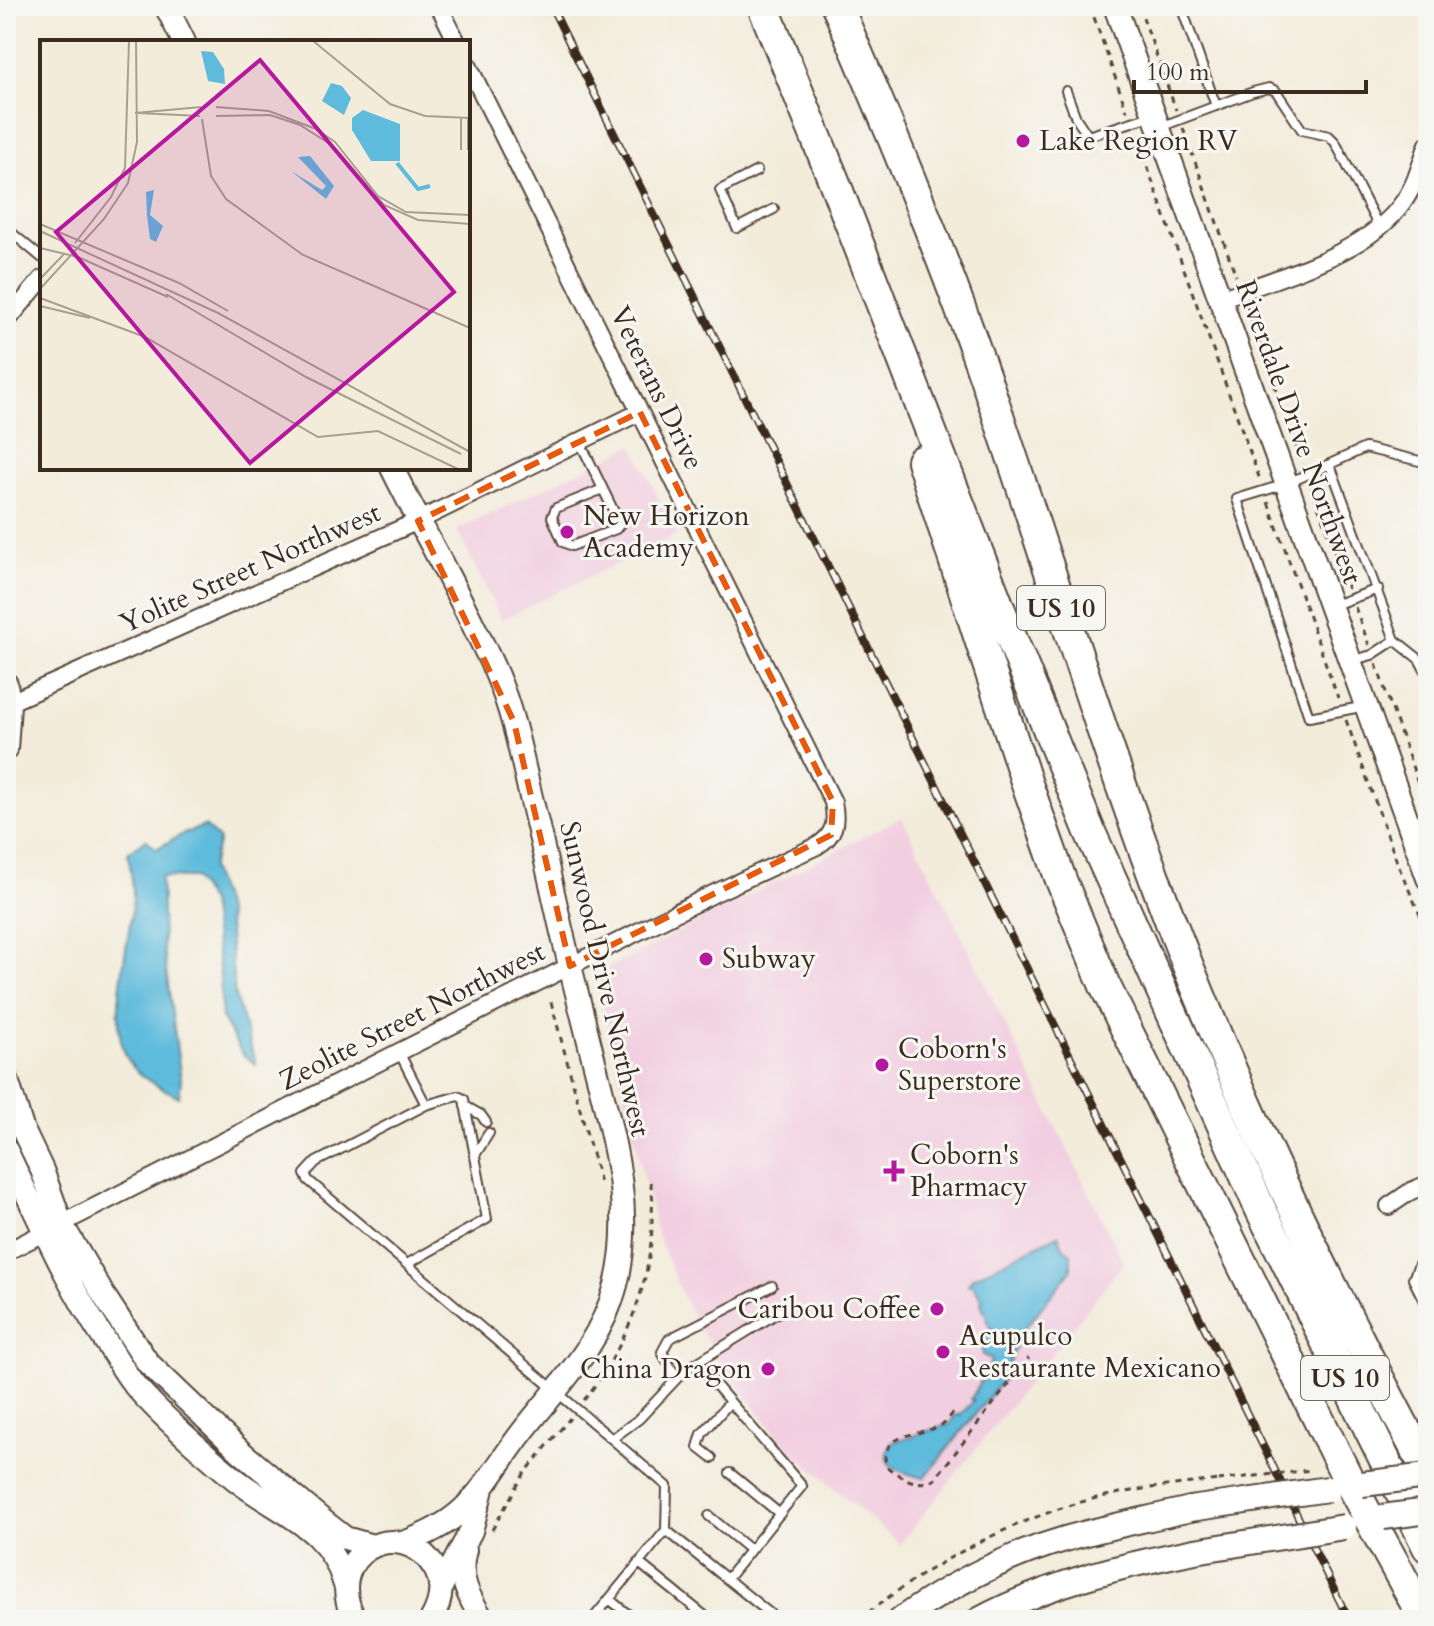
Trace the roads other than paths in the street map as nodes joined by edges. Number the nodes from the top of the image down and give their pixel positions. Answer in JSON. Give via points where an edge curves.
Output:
{"nodes":[{"id":1,"x":166,"y":6,"type":"edge"},
{"id":2,"x":439,"y":6,"type":"edge"},
{"id":3,"x":763,"y":6,"type":"edge"},
{"id":4,"x":837,"y":6,"type":"edge"},
{"id":5,"x":1115,"y":6,"type":"edge"},
{"id":6,"x":1181,"y":6,"type":"edge"},
{"id":7,"x":183,"y":40,"type":"edge"},
{"id":8,"x":456,"y":40,"type":"edge"},
{"id":9,"x":470,"y":69,"type":"edge"},
{"id":10,"x":1066,"y":91,"type":"dead end"},
{"id":11,"x":1216,"y":106,"type":"junction"},
{"id":12,"x":1164,"y":121,"type":"junction"},
{"id":13,"x":1428,"y":144,"type":"edge"},
{"id":14,"x":757,"y":171,"type":"dead end"},
{"id":15,"x":774,"y":209,"type":"dead end"},
{"id":16,"x":6,"y":228,"type":"edge"},
{"id":17,"x":1380,"y":228,"type":"junction"},
{"id":18,"x":40,"y":256,"type":"edge"},
{"id":19,"x":40,"y":281,"type":"edge"},
{"id":20,"x":1220,"y":299,"type":"junction"},
{"id":21,"x":886,"y":319,"type":"junction"},
{"id":22,"x":6,"y":322,"type":"edge"},
{"id":23,"x":640,"y":412,"type":"junction"},
{"id":24,"x":580,"y":442,"type":"junction"},
{"id":25,"x":1428,"y":463,"type":"edge"},
{"id":26,"x":1330,"y":465,"type":"junction"},
{"id":27,"x":393,"y":470,"type":"edge"},
{"id":28,"x":1297,"y":480,"type":"junction"},
{"id":29,"x":603,"y":489,"type":"junction"},
{"id":30,"x":418,"y":521,"type":"junction"},
{"id":31,"x":1378,"y":589,"type":"junction"},
{"id":32,"x":1330,"y":606,"type":"junction"},
{"id":33,"x":1395,"y":640,"type":"junction"},
{"id":34,"x":1350,"y":661,"type":"junction"},
{"id":35,"x":1428,"y":676,"type":"edge"},
{"id":36,"x":7,"y":698,"type":"edge"},
{"id":37,"x":1366,"y":706,"type":"junction"},
{"id":38,"x":6,"y":749,"type":"edge"},
{"id":39,"x":1120,"y":780,"type":"junction"},
{"id":40,"x":835,"y":823,"type":"joint"},
{"id":41,"x":1428,"y":878,"type":"edge"},
{"id":42,"x":570,"y":966,"type":"junction"},
{"id":43,"x":399,"y":1052,"type":"junction"},
{"id":44,"x":6,"y":1077,"type":"edge"},
{"id":45,"x":426,"y":1105,"type":"junction"},
{"id":46,"x":465,"y":1106,"type":"junction"},
{"id":47,"x":486,"y":1122,"type":"dead end"},
{"id":48,"x":489,"y":1133,"type":"dead end"},
{"id":49,"x":6,"y":1150,"type":"edge"},
{"id":50,"x":475,"y":1155,"type":"junction"},
{"id":51,"x":1428,"y":1184,"type":"edge"},
{"id":52,"x":1389,"y":1206,"type":"dead end"},
{"id":53,"x":53,"y":1228,"type":"junction"},
{"id":54,"x":6,"y":1252,"type":"edge"},
{"id":55,"x":1428,"y":1256,"type":"edge"},
{"id":56,"x":407,"y":1264,"type":"junction"},
{"id":57,"x":772,"y":1286,"type":"dead end"},
{"id":58,"x":784,"y":1309,"type":"dead end"},
{"id":59,"x":1428,"y":1309,"type":"edge"},
{"id":60,"x":697,"y":1363,"type":"junction"},
{"id":61,"x":676,"y":1377,"type":"junction"},
{"id":62,"x":557,"y":1391,"type":"junction"},
{"id":63,"x":730,"y":1402,"type":"junction"},
{"id":64,"x":613,"y":1438,"type":"junction"},
{"id":65,"x":1428,"y":1443,"type":"edge"},
{"id":66,"x":712,"y":1458,"type":"dead end"},
{"id":67,"x":730,"y":1473,"type":"dead end"},
{"id":68,"x":1428,"y":1474,"type":"edge"},
{"id":69,"x":1347,"y":1486,"type":"junction"},
{"id":70,"x":481,"y":1492,"type":"junction"},
{"id":71,"x":1428,"y":1511,"type":"edge"},
{"id":72,"x":780,"y":1514,"type":"junction"},
{"id":73,"x":709,"y":1516,"type":"dead end"},
{"id":74,"x":1366,"y":1521,"type":"junction"},
{"id":75,"x":666,"y":1530,"type":"junction"},
{"id":76,"x":471,"y":1531,"type":"junction"},
{"id":77,"x":403,"y":1543,"type":"junction"},
{"id":78,"x":373,"y":1546,"type":"junction"},
{"id":79,"x":1428,"y":1547,"type":"edge"},
{"id":80,"x":750,"y":1550,"type":"junction"},
{"id":81,"x":639,"y":1563,"type":"junction"},
{"id":82,"x":727,"y":1579,"type":"junction"},
{"id":83,"x":345,"y":1585,"type":"junction"},
{"id":84,"x":609,"y":1599,"type":"junction"},
{"id":85,"x":441,"y":1608,"type":"edge"},
{"id":86,"x":355,"y":1620,"type":"edge"},
{"id":87,"x":483,"y":1620,"type":"edge"},
{"id":88,"x":592,"y":1620,"type":"edge"},
{"id":89,"x":635,"y":1620,"type":"edge"},
{"id":90,"x":710,"y":1620,"type":"edge"},
{"id":91,"x":778,"y":1620,"type":"edge"},
{"id":92,"x":900,"y":1620,"type":"edge"},
{"id":93,"x":979,"y":1620,"type":"edge"},
{"id":94,"x":1425,"y":1620,"type":"edge"}],
"edges":[{"from":1,"to":7,"type":"street"},
{"from":2,"to":8,"type":"street"},
{"from":3,"to":21,"type":"highway","number":"US 10"},
{"from":4,"to":39,"type":"highway","number":"US 10","via":[[904,162],[987,382]]},
{"from":5,"to":12,"type":"street","name":"Riverdale Drive Northwest"},
{"from":6,"to":11,"type":"lane"},
{"from":9,"to":23,"type":"street","name":"Veterans Drive"},
{"from":10,"to":12,"type":"lane","via":[[1088,136],[1131,122]]},
{"from":11,"to":12,"type":"lane"},
{"from":11,"to":17,"type":"lane","via":[[1269,88],[1276,91],[1302,130],[1335,142]]},
{"from":12,"to":20,"type":"street","name":"Riverdale Drive Northwest"},
{"from":13,"to":17,"type":"street","via":[[1404,202]]},
{"from":14,"to":15,"type":"lane","via":[[720,190],[737,228]]},
{"from":16,"to":18,"type":"lane"},
{"from":17,"to":20,"type":"street","via":[[1345,250]]},
{"from":19,"to":22,"type":"street"},
{"from":20,"to":28,"type":"street","name":"Riverdale Drive Northwest"},
{"from":21,"to":69,"type":"highway","via":[[926,475],[1061,880],[1118,1013]]},
{"from":21,"to":79,"type":"highway","number":"US 10","via":[[1131,927],[1254,1196]]},
{"from":23,"to":24,"type":"street","name":"Yolite Street Northwest"},
{"from":23,"to":40,"type":"street","name":"Veterans Drive","via":[[833,802]]},
{"from":24,"to":29,"type":"lane"},
{"from":24,"to":30,"type":"street","name":"Yolite Street Northwest"},
{"from":25,"to":26,"type":"lane","via":[[1365,448]]},
{"from":26,"to":28,"type":"lane"},
{"from":26,"to":31,"type":"lane"},
{"from":27,"to":30,"type":"street","name":"Sunwood Drive Northwest"},
{"from":28,"to":32,"type":"street","name":"Riverdale Drive Northwest"},
{"from":28,"to":37,"type":"lane","via":[[1237,499],[1309,717]]},
{"from":29,"to":29,"type":"lane","via":[[556,508],[552,517],[563,542],[572,546],[620,524]]},
{"from":30,"to":36,"type":"street","name":"Yolite Street Northwest"},
{"from":30,"to":42,"type":"street","name":"Sunwood Drive Northwest","via":[[496,673],[514,722]]},
{"from":31,"to":32,"type":"lane"},
{"from":31,"to":33,"type":"lane"},
{"from":32,"to":34,"type":"street","name":"Riverdale Drive Northwest"},
{"from":33,"to":34,"type":"lane"},
{"from":33,"to":35,"type":"lane","via":[[1419,659]]},
{"from":34,"to":37,"type":"street","name":"Riverdale Drive Northwest"},
{"from":36,"to":38,"type":"street"},
{"from":37,"to":41,"type":"street","name":"Riverdale Drive Northwest"},
{"from":39,"to":65,"type":"highway","via":[[1268,1122]]},
{"from":39,"to":68,"type":"highway","number":"US 10","via":[[1236,1085],[1292,1208]]},
{"from":40,"to":42,"type":"street","name":"Zeolite Street Northwest","via":[[831,835],[817,846]]},
{"from":42,"to":43,"type":"street","name":"Zeolite Street Northwest"},
{"from":42,"to":62,"type":"street","name":"Sunwood Drive Northwest","via":[[620,1174],[624,1224],[616,1286],[602,1322]]},
{"from":43,"to":45,"type":"lane"},
{"from":43,"to":53,"type":"street","name":"Zeolite Street Northwest"},
{"from":44,"to":53,"type":"street","via":[[42,1170]]},
{"from":45,"to":46,"type":"lane","via":[[458,1096]]},
{"from":45,"to":56,"type":"lane","via":[[316,1162],[305,1174]]},
{"from":46,"to":47,"type":"lane"},
{"from":46,"to":50,"type":"lane"},
{"from":48,"to":50,"type":"lane"},
{"from":49,"to":53,"type":"street"},
{"from":50,"to":56,"type":"lane","via":[[487,1219]]},
{"from":51,"to":52,"type":"street"},
{"from":53,"to":54,"type":"street","name":"Zeolite Street Northwest"},
{"from":53,"to":78,"type":"street","via":[[148,1363],[322,1520],[345,1538]]},
{"from":53,"to":83,"type":"street","via":[[87,1315],[135,1386],[238,1481],[303,1524],[331,1551]]},
{"from":55,"to":59,"type":"lane","via":[[1413,1279]]},
{"from":56,"to":62,"type":"lane"},
{"from":57,"to":61,"type":"lane","via":[[669,1339],[662,1352]]},
{"from":58,"to":60,"type":"lane"},
{"from":60,"to":61,"type":"lane"},
{"from":60,"to":63,"type":"lane"},
{"from":61,"to":64,"type":"lane","via":[[639,1419]]},
{"from":62,"to":64,"type":"lane"},
{"from":62,"to":70,"type":"street","name":"Sunwood Drive Northwest"},
{"from":63,"to":66,"type":"lane","via":[[702,1434],[698,1447]]},
{"from":63,"to":72,"type":"lane","via":[[802,1486]]},
{"from":64,"to":75,"type":"lane","via":[[667,1486]]},
{"from":67,"to":72,"type":"lane"},
{"from":68,"to":69,"type":"main road","bridge":true},
{"from":69,"to":74,"type":"highway"},
{"from":69,"to":92,"type":"main road","bridge":true,"via":[[1190,1509],[1065,1539],[969,1578]]},
{"from":70,"to":76,"type":"street"},
{"from":70,"to":77,"type":"street","via":[[443,1526]]},
{"from":71,"to":74,"type":"main road","bridge":true},
{"from":72,"to":80,"type":"lane"},
{"from":73,"to":80,"type":"lane"},
{"from":74,"to":93,"type":"main road","bridge":true,"via":[[1134,1563],[1056,1584]]},
{"from":74,"to":94,"type":"highway"},
{"from":75,"to":81,"type":"lane"},
{"from":75,"to":82,"type":"lane"},
{"from":76,"to":85,"type":"street"},
{"from":76,"to":87,"type":"street","via":[[462,1574]]},
{"from":77,"to":78,"type":"street"},
{"from":77,"to":85,"type":"street","via":[[417,1549],[438,1572]]},
{"from":78,"to":83,"type":"street","via":[[351,1566]]},
{"from":80,"to":82,"type":"lane"},
{"from":81,"to":84,"type":"lane"},
{"from":81,"to":90,"type":"lane"},
{"from":82,"to":91,"type":"lane"},
{"from":83,"to":86,"type":"street"},
{"from":84,"to":88,"type":"lane"},
{"from":84,"to":89,"type":"lane"}]}
